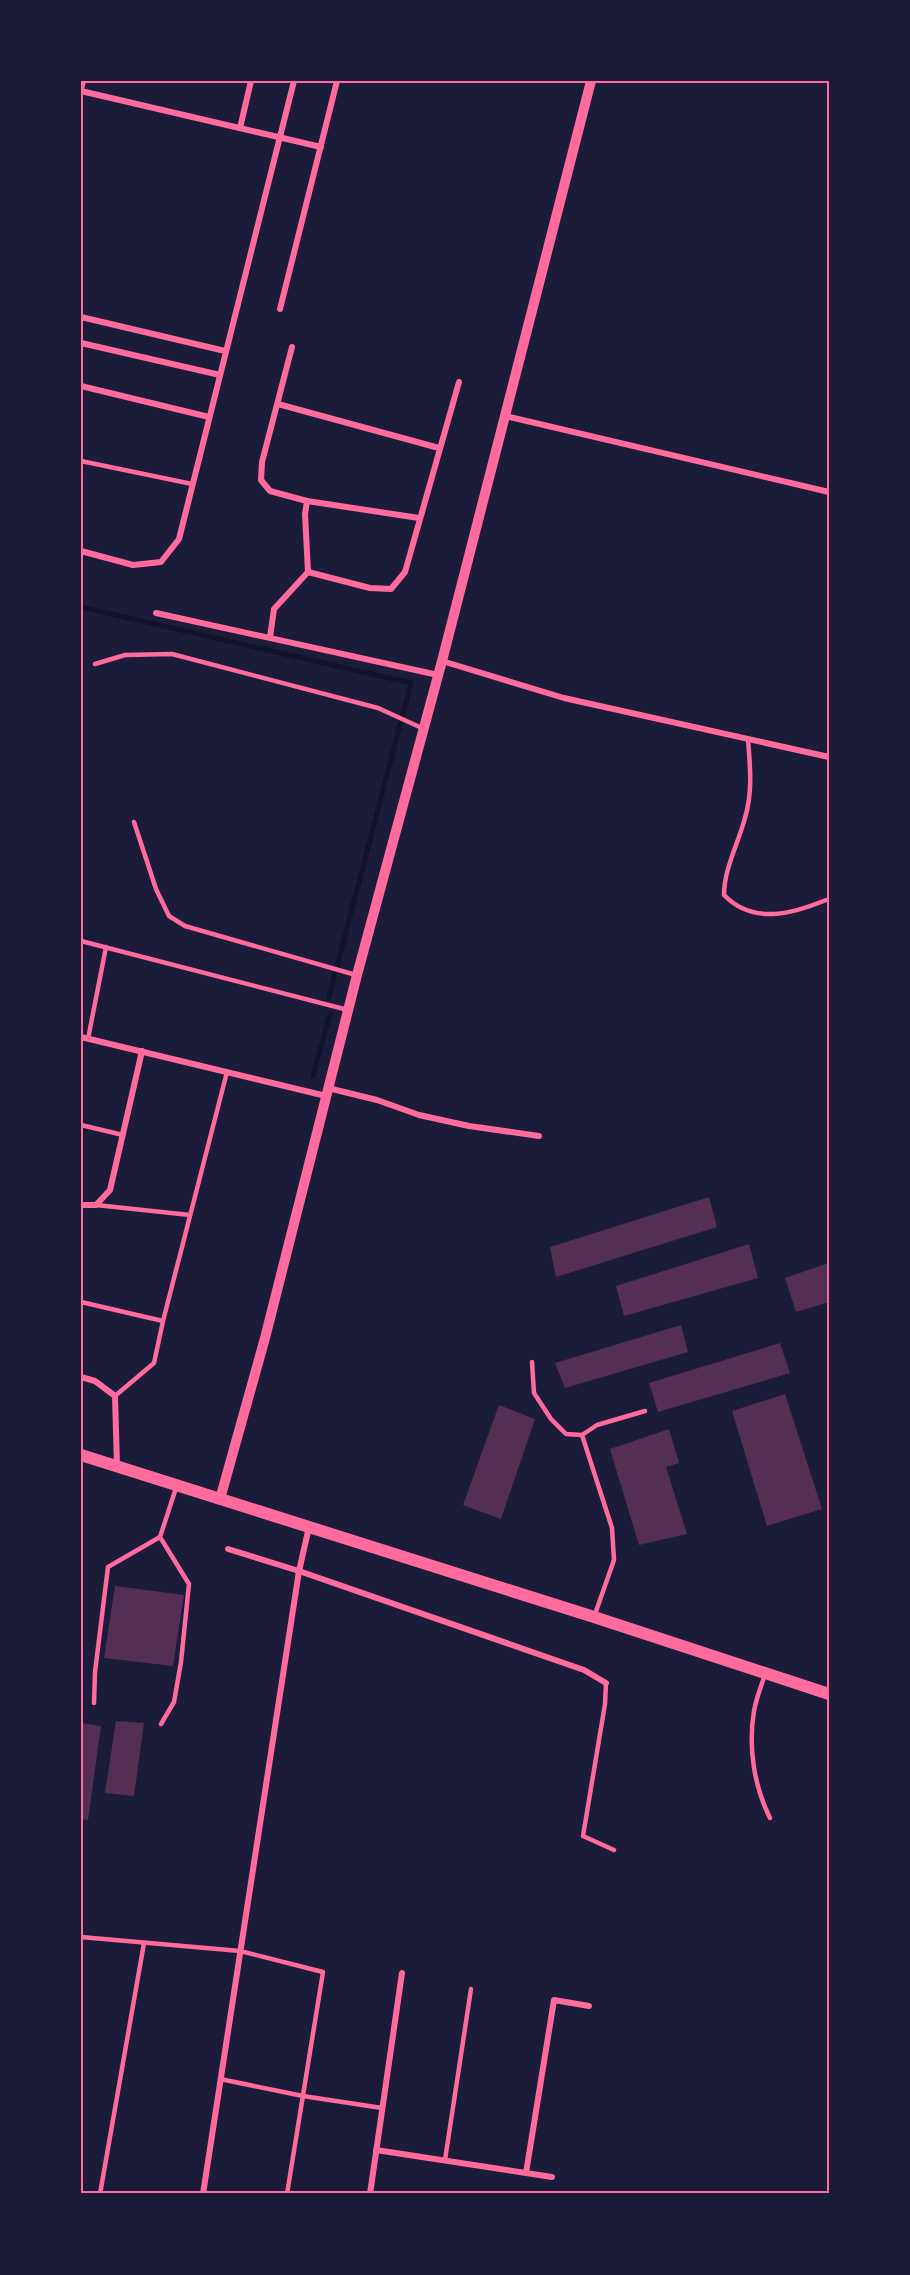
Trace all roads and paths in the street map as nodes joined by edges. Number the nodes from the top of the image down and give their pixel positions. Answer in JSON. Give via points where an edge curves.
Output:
{"nodes":[{"id":1,"x":83,"y":81,"type":"edge"},
{"id":2,"x":251,"y":81,"type":"edge"},
{"id":3,"x":294,"y":81,"type":"edge"},
{"id":4,"x":337,"y":81,"type":"edge"},
{"id":5,"x":591,"y":81,"type":"edge"},
{"id":6,"x":81,"y":90,"type":"edge"},
{"id":7,"x":240,"y":128,"type":"junction"},
{"id":8,"x":280,"y":138,"type":"junction"},
{"id":9,"x":321,"y":147,"type":"junction"},
{"id":10,"x":280,"y":309,"type":"dead end"},
{"id":11,"x":81,"y":316,"type":"edge"},
{"id":12,"x":81,"y":343,"type":"edge"},
{"id":13,"x":292,"y":346,"type":"dead end"},
{"id":14,"x":225,"y":351,"type":"junction"},
{"id":15,"x":220,"y":375,"type":"junction"},
{"id":16,"x":459,"y":382,"type":"dead end"},
{"id":17,"x":81,"y":386,"type":"edge"},
{"id":18,"x":278,"y":404,"type":"junction"},
{"id":19,"x":505,"y":416,"type":"junction"},
{"id":20,"x":209,"y":417,"type":"junction"},
{"id":21,"x":439,"y":448,"type":"junction"},
{"id":22,"x":81,"y":461,"type":"edge"},
{"id":23,"x":192,"y":484,"type":"junction"},
{"id":24,"x":829,"y":492,"type":"edge"},
{"id":25,"x":307,"y":501,"type":"junction"},
{"id":26,"x":418,"y":518,"type":"junction"},
{"id":27,"x":81,"y":551,"type":"edge"},
{"id":28,"x":308,"y":572,"type":"junction"},
{"id":29,"x":156,"y":613,"type":"dead end"},
{"id":30,"x":270,"y":637,"type":"junction"},
{"id":31,"x":442,"y":661,"type":"junction"},
{"id":32,"x":95,"y":664,"type":"dead end"},
{"id":33,"x":438,"y":675,"type":"junction"},
{"id":34,"x":424,"y":729,"type":"junction"},
{"id":35,"x":748,"y":739,"type":"junction"},
{"id":36,"x":829,"y":757,"type":"edge"},
{"id":37,"x":134,"y":822,"type":"dead end"},
{"id":38,"x":826,"y":900,"type":"dead end"},
{"id":39,"x":81,"y":941,"type":"edge"},
{"id":40,"x":106,"y":947,"type":"junction"},
{"id":41,"x":357,"y":975,"type":"junction"},
{"id":42,"x":348,"y":1010,"type":"junction"},
{"id":43,"x":85,"y":1038,"type":"edge"},
{"id":44,"x":142,"y":1052,"type":"junction"},
{"id":45,"x":227,"y":1072,"type":"junction"},
{"id":46,"x":327,"y":1092,"type":"junction"},
{"id":47,"x":81,"y":1125,"type":"edge"},
{"id":48,"x":123,"y":1135,"type":"junction"},
{"id":49,"x":539,"y":1136,"type":"dead end"},
{"id":50,"x":96,"y":1204,"type":"junction"},
{"id":51,"x":81,"y":1205,"type":"edge"},
{"id":52,"x":190,"y":1215,"type":"junction"},
{"id":53,"x":81,"y":1302,"type":"edge"},
{"id":54,"x":163,"y":1321,"type":"junction"},
{"id":55,"x":532,"y":1362,"type":"dead end"},
{"id":56,"x":81,"y":1377,"type":"edge"},
{"id":57,"x":115,"y":1396,"type":"junction"},
{"id":58,"x":645,"y":1412,"type":"dead end"},
{"id":59,"x":582,"y":1435,"type":"junction"},
{"id":60,"x":81,"y":1455,"type":"edge"},
{"id":61,"x":117,"y":1467,"type":"junction"},
{"id":62,"x":177,"y":1485,"type":"junction"},
{"id":63,"x":220,"y":1499,"type":"junction"},
{"id":64,"x":309,"y":1527,"type":"junction"},
{"id":65,"x":160,"y":1537,"type":"junction"},
{"id":66,"x":228,"y":1549,"type":"dead end"},
{"id":67,"x":299,"y":1571,"type":"junction"},
{"id":68,"x":594,"y":1617,"type":"junction"},
{"id":69,"x":766,"y":1672,"type":"junction"},
{"id":70,"x":606,"y":1683,"type":"joint"},
{"id":71,"x":829,"y":1694,"type":"edge"},
{"id":72,"x":94,"y":1703,"type":"dead end"},
{"id":73,"x":161,"y":1724,"type":"dead end"},
{"id":74,"x":770,"y":1818,"type":"dead end"},
{"id":75,"x":614,"y":1850,"type":"dead end"},
{"id":76,"x":81,"y":1937,"type":"edge"},
{"id":77,"x":144,"y":1943,"type":"junction"},
{"id":78,"x":240,"y":1951,"type":"junction"},
{"id":79,"x":402,"y":1973,"type":"dead end"},
{"id":80,"x":471,"y":1989,"type":"dead end"},
{"id":81,"x":589,"y":2006,"type":"dead end"},
{"id":82,"x":220,"y":2079,"type":"junction"},
{"id":83,"x":303,"y":2096,"type":"junction"},
{"id":84,"x":382,"y":2108,"type":"junction"},
{"id":85,"x":376,"y":2150,"type":"junction"},
{"id":86,"x":446,"y":2160,"type":"junction"},
{"id":87,"x":526,"y":2173,"type":"junction"},
{"id":88,"x":552,"y":2177,"type":"dead end"},
{"id":89,"x":100,"y":2194,"type":"edge"},
{"id":90,"x":203,"y":2194,"type":"edge"},
{"id":91,"x":287,"y":2194,"type":"edge"},
{"id":92,"x":370,"y":2194,"type":"edge"}],
"edges":[{"from":1,"to":6,"type":"street"},
{"from":2,"to":7,"type":"street"},
{"from":3,"to":8,"type":"street"},
{"from":4,"to":9,"type":"street"},
{"from":5,"to":19,"type":"street"},
{"from":6,"to":7,"type":"street"},
{"from":7,"to":8,"type":"street"},
{"from":8,"to":9,"type":"street"},
{"from":8,"to":14,"type":"street"},
{"from":9,"to":10,"type":"street"},
{"from":11,"to":14,"type":"street"},
{"from":12,"to":15,"type":"street"},
{"from":13,"to":18,"type":"street"},
{"from":14,"to":15,"type":"street"},
{"from":15,"to":20,"type":"street"},
{"from":16,"to":21,"type":"street"},
{"from":17,"to":20,"type":"street"},
{"from":18,"to":21,"type":"street"},
{"from":18,"to":25,"type":"street","via":[[261,480],[270,491]]},
{"from":19,"to":24,"type":"street"},
{"from":19,"to":31,"type":"street"},
{"from":20,"to":23,"type":"street"},
{"from":21,"to":26,"type":"street"},
{"from":22,"to":23,"type":"lane"},
{"from":23,"to":27,"type":"street","via":[[179,539],[161,562],[133,565]]},
{"from":25,"to":26,"type":"street"},
{"from":25,"to":28,"type":"street"},
{"from":26,"to":28,"type":"street","via":[[405,572],[391,589],[370,588]]},
{"from":28,"to":30,"type":"street","via":[[274,609]]},
{"from":29,"to":30,"type":"street"},
{"from":30,"to":33,"type":"street"},
{"from":31,"to":33,"type":"street"},
{"from":31,"to":35,"type":"street","via":[[564,698]]},
{"from":32,"to":34,"type":"lane","via":[[125,656],[172,654],[378,708]]},
{"from":33,"to":34,"type":"street"},
{"from":34,"to":41,"type":"street"},
{"from":35,"to":36,"type":"street"},
{"from":35,"to":38,"type":"lane","via":[[752,788],[726,875],[724,895],[734,906],[777,915],[798,912]]},
{"from":37,"to":41,"type":"lane","via":[[169,916],[185,926]]},
{"from":39,"to":40,"type":"lane"},
{"from":40,"to":42,"type":"lane"},
{"from":40,"to":43,"type":"lane"},
{"from":41,"to":42,"type":"street"},
{"from":42,"to":46,"type":"street"},
{"from":43,"to":44,"type":"street"},
{"from":44,"to":45,"type":"street"},
{"from":44,"to":48,"type":"street"},
{"from":45,"to":46,"type":"street"},
{"from":45,"to":52,"type":"lane"},
{"from":46,"to":49,"type":"street","via":[[377,1100],[419,1115],[469,1126]]},
{"from":46,"to":63,"type":"street"},
{"from":47,"to":48,"type":"lane"},
{"from":48,"to":50,"type":"street","via":[[110,1190]]},
{"from":50,"to":51,"type":"street"},
{"from":50,"to":52,"type":"lane"},
{"from":52,"to":54,"type":"lane"},
{"from":53,"to":54,"type":"lane"},
{"from":54,"to":57,"type":"lane","via":[[154,1364]]},
{"from":55,"to":59,"type":"lane","via":[[534,1393],[551,1419],[566,1434]]},
{"from":56,"to":57,"type":"street","via":[[95,1381]]},
{"from":57,"to":61,"type":"street"},
{"from":58,"to":59,"type":"lane","via":[[597,1425]]},
{"from":59,"to":68,"type":"lane","via":[[612,1528],[614,1560]]},
{"from":60,"to":61,"type":"main road"},
{"from":61,"to":62,"type":"main road"},
{"from":62,"to":63,"type":"main road"},
{"from":62,"to":65,"type":"lane"},
{"from":63,"to":64,"type":"main road"},
{"from":64,"to":67,"type":"street"},
{"from":64,"to":68,"type":"main road"},
{"from":65,"to":72,"type":"lane","via":[[108,1567]]},
{"from":65,"to":73,"type":"lane","via":[[189,1584],[174,1702]]},
{"from":66,"to":67,"type":"street"},
{"from":67,"to":70,"type":"street","via":[[584,1670]]},
{"from":67,"to":78,"type":"street"},
{"from":68,"to":69,"type":"main road"},
{"from":69,"to":71,"type":"main road"},
{"from":69,"to":74,"type":"lane","via":[[754,1709],[751,1743],[759,1796]]},
{"from":70,"to":75,"type":"lane","via":[[583,1836]]},
{"from":76,"to":77,"type":"lane"},
{"from":77,"to":78,"type":"lane"},
{"from":77,"to":89,"type":"lane"},
{"from":78,"to":82,"type":"street"},
{"from":78,"to":83,"type":"lane","via":[[323,1972]]},
{"from":79,"to":84,"type":"street"},
{"from":80,"to":86,"type":"lane"},
{"from":81,"to":87,"type":"street","via":[[554,2000]]},
{"from":82,"to":83,"type":"lane"},
{"from":82,"to":90,"type":"street"},
{"from":83,"to":84,"type":"lane"},
{"from":83,"to":91,"type":"lane"},
{"from":84,"to":85,"type":"street"},
{"from":85,"to":86,"type":"street"},
{"from":85,"to":92,"type":"street"},
{"from":86,"to":87,"type":"street"},
{"from":87,"to":88,"type":"street"}]}
